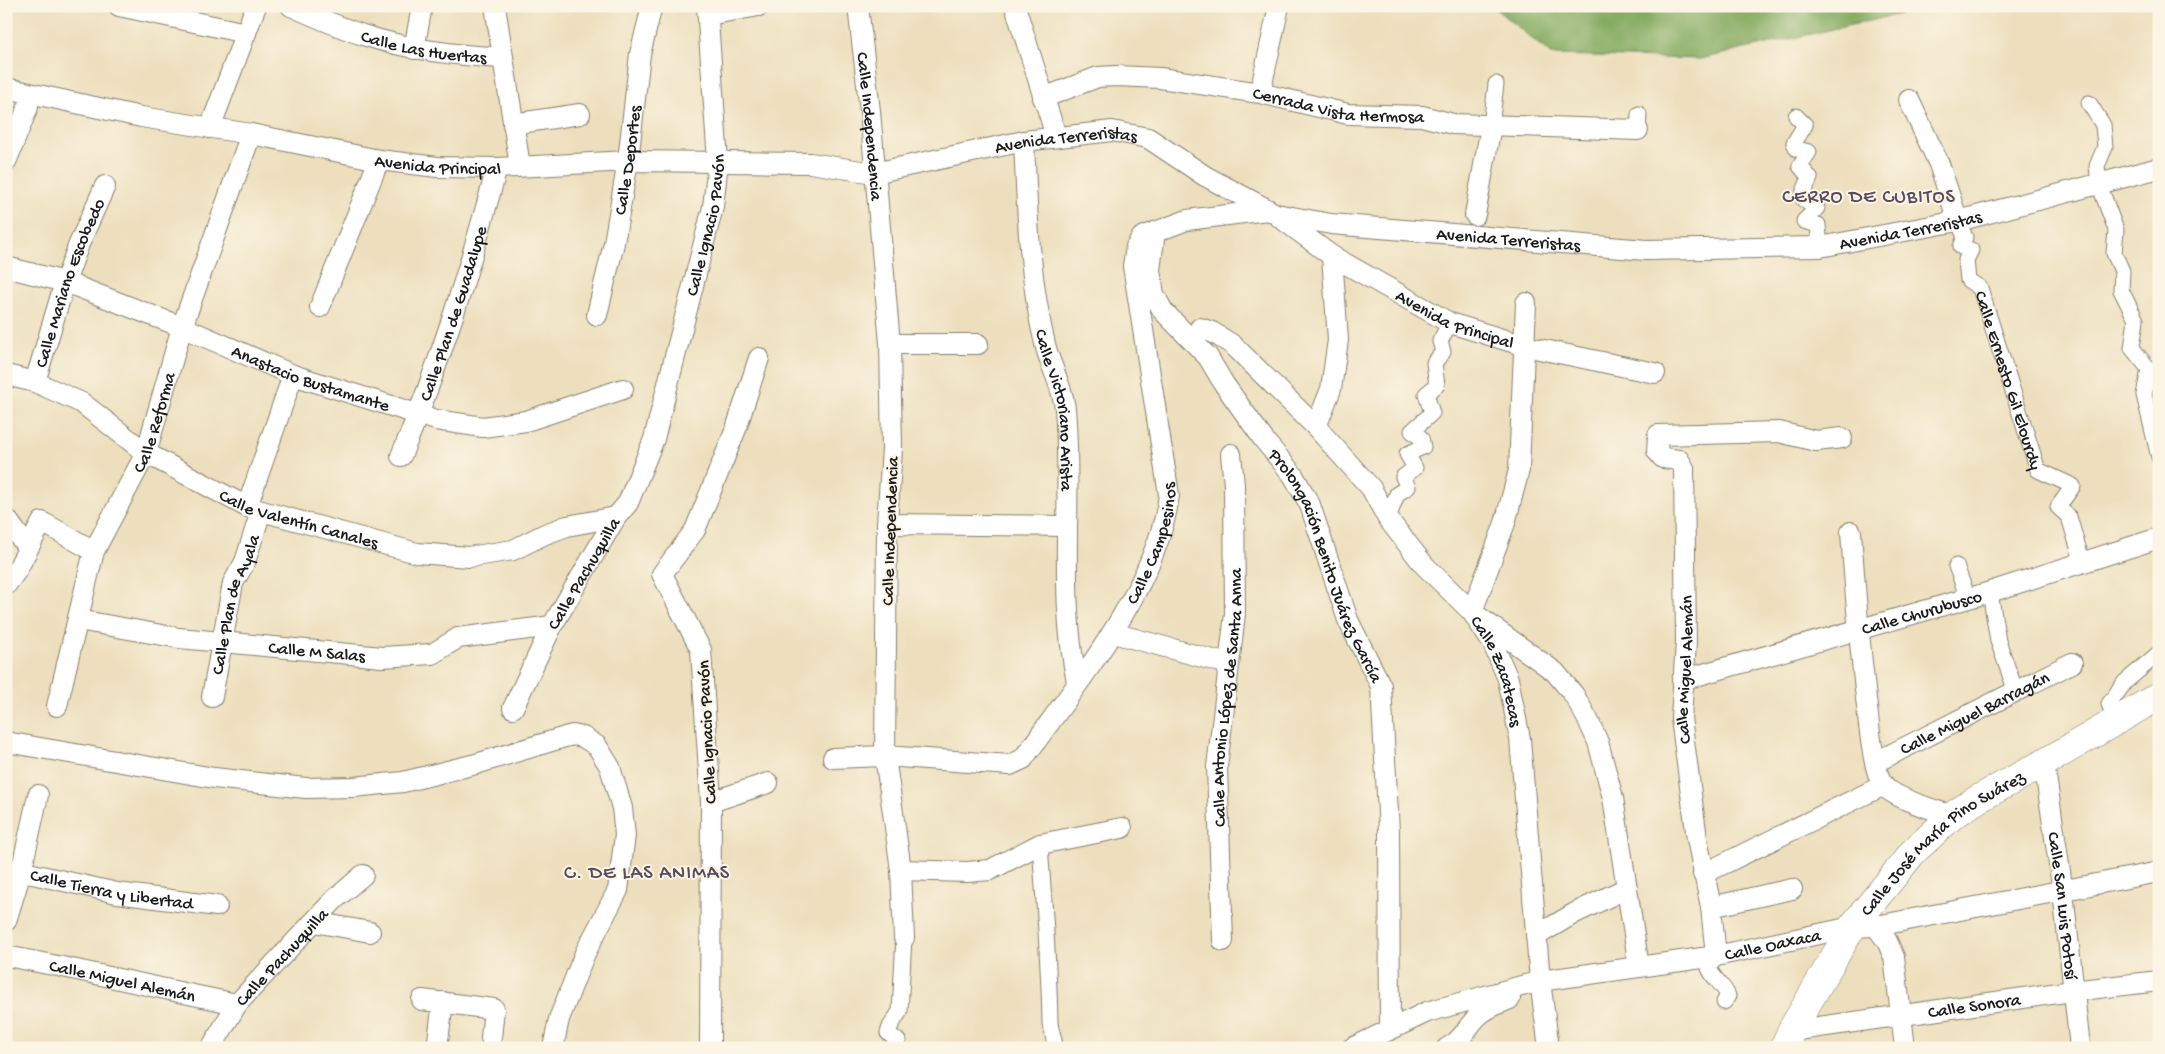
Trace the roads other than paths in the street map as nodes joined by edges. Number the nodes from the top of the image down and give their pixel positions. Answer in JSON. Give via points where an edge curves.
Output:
{"nodes":[{"id":1,"x":256,"y":6,"type":"edge"},
{"id":2,"x":291,"y":6,"type":"edge"},
{"id":3,"x":422,"y":6,"type":"edge"},
{"id":4,"x":495,"y":6,"type":"edge"},
{"id":5,"x":652,"y":6,"type":"edge"},
{"id":6,"x":759,"y":6,"type":"edge"},
{"id":7,"x":858,"y":6,"type":"edge"},
{"id":8,"x":1015,"y":6,"type":"edge"},
{"id":9,"x":1279,"y":6,"type":"edge"},
{"id":10,"x":127,"y":7,"type":"edge"},
{"id":11,"x":708,"y":11,"type":"edge"},
{"id":12,"x":246,"y":32,"type":"junction"},
{"id":13,"x":414,"y":49,"type":"junction"},
{"id":14,"x":503,"y":58,"type":"junction"},
{"id":15,"x":1496,"y":84,"type":"dead end"},
{"id":16,"x":6,"y":88,"type":"edge"},
{"id":17,"x":1260,"y":93,"type":"junction"},
{"id":18,"x":1043,"y":98,"type":"junction"},
{"id":19,"x":1909,"y":100,"type":"dead end"},
{"id":20,"x":2089,"y":103,"type":"dead end"},
{"id":21,"x":28,"y":107,"type":"dead end"},
{"id":22,"x":580,"y":114,"type":"dead end"},
{"id":23,"x":1796,"y":116,"type":"dead end"},
{"id":24,"x":1639,"y":122,"type":"dead end"},
{"id":25,"x":513,"y":124,"type":"junction"},
{"id":26,"x":1491,"y":126,"type":"junction"},
{"id":27,"x":210,"y":128,"type":"junction"},
{"id":28,"x":251,"y":134,"type":"junction"},
{"id":29,"x":1056,"y":136,"type":"junction"},
{"id":30,"x":1024,"y":141,"type":"junction"},
{"id":31,"x":378,"y":160,"type":"junction"},
{"id":32,"x":628,"y":161,"type":"junction"},
{"id":33,"x":6,"y":162,"type":"edge"},
{"id":34,"x":718,"y":162,"type":"junction"},
{"id":35,"x":520,"y":166,"type":"junction"},
{"id":36,"x":497,"y":168,"type":"junction"},
{"id":37,"x":2159,"y":168,"type":"edge"},
{"id":38,"x":874,"y":173,"type":"junction"},
{"id":39,"x":2099,"y":184,"type":"junction"},
{"id":40,"x":105,"y":186,"type":"dead end"},
{"id":41,"x":1272,"y":212,"type":"junction"},
{"id":42,"x":1475,"y":215,"type":"dead end"},
{"id":43,"x":1958,"y":221,"type":"junction"},
{"id":44,"x":1155,"y":232,"type":"junction"},
{"id":45,"x":1820,"y":247,"type":"junction"},
{"id":46,"x":1332,"y":256,"type":"junction"},
{"id":47,"x":6,"y":266,"type":"edge"},
{"id":48,"x":65,"y":282,"type":"junction"},
{"id":49,"x":1526,"y":302,"type":"dead end"},
{"id":50,"x":320,"y":308,"type":"dead end"},
{"id":51,"x":597,"y":315,"type":"dead end"},
{"id":52,"x":1450,"y":323,"type":"junction"},
{"id":53,"x":182,"y":326,"type":"junction"},
{"id":54,"x":1200,"y":328,"type":"dead end"},
{"id":55,"x":890,"y":344,"type":"junction"},
{"id":56,"x":978,"y":344,"type":"dead end"},
{"id":57,"x":1525,"y":346,"type":"junction"},
{"id":58,"x":759,"y":358,"type":"dead end"},
{"id":59,"x":1655,"y":373,"type":"dead end"},
{"id":60,"x":293,"y":375,"type":"junction"},
{"id":61,"x":6,"y":376,"type":"edge"},
{"id":62,"x":35,"y":382,"type":"junction"},
{"id":63,"x":623,"y":389,"type":"dead end"},
{"id":64,"x":418,"y":415,"type":"junction"},
{"id":65,"x":1316,"y":427,"type":"junction"},
{"id":66,"x":1842,"y":438,"type":"dead end"},
{"id":67,"x":654,"y":439,"type":"joint"},
{"id":68,"x":146,"y":453,"type":"junction"},
{"id":69,"x":1231,"y":454,"type":"dead end"},
{"id":70,"x":401,"y":456,"type":"dead end"},
{"id":71,"x":2159,"y":457,"type":"edge"},
{"id":72,"x":254,"y":509,"type":"junction"},
{"id":73,"x":616,"y":517,"type":"junction"},
{"id":74,"x":6,"y":518,"type":"edge"},
{"id":75,"x":1388,"y":520,"type":"junction"},
{"id":76,"x":888,"y":524,"type":"junction"},
{"id":77,"x":1067,"y":526,"type":"junction"},
{"id":78,"x":1851,"y":532,"type":"dead end"},
{"id":79,"x":2159,"y":538,"type":"edge"},
{"id":80,"x":28,"y":548,"type":"junction"},
{"id":81,"x":94,"y":551,"type":"junction"},
{"id":82,"x":2083,"y":564,"type":"junction"},
{"id":83,"x":1956,"y":566,"type":"dead end"},
{"id":84,"x":6,"y":585,"type":"edge"},
{"id":85,"x":1990,"y":592,"type":"junction"},
{"id":86,"x":1968,"y":598,"type":"junction"},
{"id":87,"x":1472,"y":612,"type":"junction"},
{"id":88,"x":78,"y":620,"type":"junction"},
{"id":89,"x":552,"y":626,"type":"junction"},
{"id":90,"x":1858,"y":631,"type":"junction"},
{"id":91,"x":1113,"y":633,"type":"junction"},
{"id":92,"x":223,"y":643,"type":"junction"},
{"id":93,"x":2159,"y":653,"type":"edge"},
{"id":94,"x":2072,"y":663,"type":"dead end"},
{"id":95,"x":1228,"y":664,"type":"junction"},
{"id":96,"x":1682,"y":680,"type":"junction"},
{"id":97,"x":1077,"y":682,"type":"junction"},
{"id":98,"x":2016,"y":692,"type":"junction"},
{"id":99,"x":2159,"y":696,"type":"edge"},
{"id":100,"x":212,"y":697,"type":"dead end"},
{"id":101,"x":57,"y":706,"type":"dead end"},
{"id":102,"x":513,"y":708,"type":"dead end"},
{"id":103,"x":2116,"y":720,"type":"junction"},
{"id":104,"x":6,"y":742,"type":"edge"},
{"id":105,"x":885,"y":756,"type":"junction"},
{"id":106,"x":833,"y":758,"type":"dead end"},
{"id":107,"x":1876,"y":762,"type":"junction"},
{"id":108,"x":2044,"y":763,"type":"junction"},
{"id":109,"x":768,"y":783,"type":"dead end"},
{"id":110,"x":1884,"y":785,"type":"junction"},
{"id":111,"x":38,"y":795,"type":"dead end"},
{"id":112,"x":711,"y":802,"type":"junction"},
{"id":113,"x":1952,"y":816,"type":"junction"},
{"id":114,"x":1122,"y":828,"type":"dead end"},
{"id":115,"x":1040,"y":844,"type":"junction"},
{"id":116,"x":14,"y":870,"type":"edge"},
{"id":117,"x":901,"y":870,"type":"junction"},
{"id":118,"x":2159,"y":872,"type":"edge"},
{"id":119,"x":1703,"y":874,"type":"junction"},
{"id":120,"x":363,"y":876,"type":"dead end"},
{"id":121,"x":1627,"y":888,"type":"junction"},
{"id":122,"x":1792,"y":889,"type":"dead end"},
{"id":123,"x":2063,"y":892,"type":"junction"},
{"id":124,"x":218,"y":906,"type":"dead end"},
{"id":125,"x":1711,"y":906,"type":"junction"},
{"id":126,"x":6,"y":921,"type":"edge"},
{"id":127,"x":314,"y":922,"type":"junction"},
{"id":128,"x":1864,"y":926,"type":"junction"},
{"id":129,"x":370,"y":932,"type":"dead end"},
{"id":130,"x":1536,"y":936,"type":"junction"},
{"id":131,"x":904,"y":938,"type":"joint"},
{"id":132,"x":1223,"y":941,"type":"dead end"},
{"id":133,"x":6,"y":956,"type":"edge"},
{"id":134,"x":1716,"y":956,"type":"junction"},
{"id":135,"x":1639,"y":967,"type":"junction"},
{"id":136,"x":2159,"y":981,"type":"edge"},
{"id":137,"x":1541,"y":986,"type":"junction"},
{"id":138,"x":2072,"y":991,"type":"junction"},
{"id":139,"x":422,"y":1000,"type":"dead end"},
{"id":140,"x":443,"y":1002,"type":"junction"},
{"id":141,"x":1724,"y":1002,"type":"dead end"},
{"id":142,"x":237,"y":1004,"type":"junction"},
{"id":143,"x":1902,"y":1015,"type":"junction"},
{"id":144,"x":1390,"y":1029,"type":"junction"},
{"id":145,"x":491,"y":1038,"type":"dead end"},
{"id":146,"x":1788,"y":1040,"type":"edge"},
{"id":147,"x":211,"y":1048,"type":"edge"},
{"id":148,"x":437,"y":1048,"type":"edge"},
{"id":149,"x":553,"y":1048,"type":"edge"},
{"id":150,"x":710,"y":1048,"type":"edge"},
{"id":151,"x":897,"y":1048,"type":"edge"},
{"id":152,"x":1055,"y":1048,"type":"edge"},
{"id":153,"x":1352,"y":1048,"type":"edge"},
{"id":154,"x":1447,"y":1048,"type":"edge"},
{"id":155,"x":1549,"y":1048,"type":"edge"},
{"id":156,"x":1905,"y":1048,"type":"edge"},
{"id":157,"x":2080,"y":1048,"type":"edge"}],
"edges":[{"from":1,"to":12,"type":"street"},
{"from":2,"to":13,"type":"street","name":"Calle Las Huertas","via":[[362,35]]},
{"from":3,"to":13,"type":"street"},
{"from":4,"to":14,"type":"street"},
{"from":5,"to":32,"type":"street","name":"Calle Deportes","via":[[640,54]]},
{"from":6,"to":11,"type":"street"},
{"from":7,"to":38,"type":"street","name":"Calle Independencia"},
{"from":8,"to":18,"type":"street"},
{"from":9,"to":17,"type":"street"},
{"from":10,"to":12,"type":"street"},
{"from":11,"to":34,"type":"street","name":"Calle Ignacio Pavón"},
{"from":12,"to":27,"type":"street"},
{"from":13,"to":14,"type":"street","name":"Calle Las Huertas"},
{"from":14,"to":25,"type":"street"},
{"from":15,"to":26,"type":"street"},
{"from":16,"to":27,"type":"street","name":"Avenida Principal"},
{"from":17,"to":18,"type":"street","name":"Cerrada Vista Hermosa","via":[[1160,78],[1116,76],[1098,77]]},
{"from":17,"to":26,"type":"street","name":"Cerrada Vista Hermosa","via":[[1348,114],[1422,116],[1453,124]]},
{"from":18,"to":29,"type":"street"},
{"from":19,"to":43,"type":"street","name":"Calle Ernesto Gil Elourdy","via":[[1939,164]]},
{"from":20,"to":39,"type":"street","via":[[2103,125],[2105,147],[2097,166]]},
{"from":21,"to":33,"type":"street"},
{"from":22,"to":25,"type":"street"},
{"from":23,"to":45,"type":"street","via":[[1805,126],[1794,144],[1797,150],[1809,152],[1800,166],[1810,178],[1804,200],[1817,208],[1804,221],[1818,225]]},
{"from":24,"to":26,"type":"street","name":"Cerrada Vista Hermosa"},
{"from":25,"to":35,"type":"street"},
{"from":26,"to":42,"type":"street"},
{"from":27,"to":28,"type":"street","name":"Avenida Principal"},
{"from":28,"to":31,"type":"street","name":"Avenida Principal"},
{"from":28,"to":53,"type":"street","name":"Calle Reforma"},
{"from":29,"to":30,"type":"street","name":"Avenida Terreristas"},
{"from":29,"to":41,"type":"street","name":"Avenida Terreristas","via":[[1112,131],[1148,138],[1205,176]]},
{"from":30,"to":38,"type":"street","name":"Avenida Terreristas"},
{"from":30,"to":77,"type":"street","name":"Calle Victoriano Arista","via":[[1028,241],[1045,344],[1065,406]]},
{"from":31,"to":36,"type":"street","name":"Avenida Principal","via":[[437,167]]},
{"from":31,"to":50,"type":"street"},
{"from":32,"to":34,"type":"street","name":"Avenida Principal"},
{"from":32,"to":35,"type":"street","name":"Avenida Principal"},
{"from":32,"to":51,"type":"street","name":"Calle Deportes"},
{"from":34,"to":38,"type":"street","name":"Avenida Principal","via":[[810,163]]},
{"from":34,"to":67,"type":"street","name":"Calle Ignacio Pavón","via":[[713,208]]},
{"from":35,"to":36,"type":"street","name":"Avenida Principal"},
{"from":36,"to":64,"type":"street","name":"Calle Plan de Guadalupe","via":[[461,298]]},
{"from":37,"to":39,"type":"street","name":"Avenida Terreristas"},
{"from":38,"to":55,"type":"street","name":"Calle Independencia"},
{"from":39,"to":43,"type":"street","name":"Avenida Terreristas"},
{"from":39,"to":71,"type":"street","via":[[2116,230],[2114,253],[2122,271],[2121,290],[2136,320],[2132,348],[2149,369],[2144,396]]},
{"from":40,"to":48,"type":"street","name":"Calle Mariano Escobedo"},
{"from":41,"to":44,"type":"street","name":"Calle Campesinos","via":[[1187,220]]},
{"from":41,"to":45,"type":"street","name":"Avenida Terreristas","via":[[1331,224],[1646,250]]},
{"from":41,"to":46,"type":"street","name":"Avenida Principal"},
{"from":43,"to":45,"type":"street","name":"Avenida Terreristas"},
{"from":43,"to":82,"type":"street","name":"Calle Ernesto Gil Elourdy","via":[[1965,237],[1961,247],[1971,250],[1966,260],[1968,280],[1980,288],[2038,470],[2073,486],[2058,507],[2069,517]]},
{"from":44,"to":91,"type":"street","name":"Calle Campesinos","via":[[1142,237],[1136,247],[1133,266],[1169,495],[1166,517],[1144,573]]},
{"from":44,"to":144,"type":"street","name":"Prolongación Benito Juárez García","via":[[1150,270],[1154,294],[1163,311],[1208,357],[1224,384],[1297,482],[1310,505],[1348,620],[1380,686],[1389,831]]},
{"from":46,"to":52,"type":"street","name":"Avenida Principal"},
{"from":46,"to":65,"type":"street","via":[[1338,340],[1331,389]]},
{"from":47,"to":48,"type":"street","name":"Anastacio Bustamante"},
{"from":48,"to":53,"type":"street","name":"Anastacio Bustamante"},
{"from":48,"to":62,"type":"street","name":"Calle Mariano Escobedo"},
{"from":49,"to":57,"type":"street","name":"Calle Zacatecas"},
{"from":52,"to":57,"type":"street","name":"Avenida Principal"},
{"from":52,"to":75,"type":"street","via":[[1440,341],[1443,352],[1434,363],[1436,385],[1426,394],[1432,413],[1412,431],[1421,438],[1423,447],[1407,454],[1415,468],[1403,477],[1408,487],[1397,494]]},
{"from":53,"to":60,"type":"street","name":"Anastacio Bustamante"},
{"from":53,"to":68,"type":"street","name":"Calle Reforma"},
{"from":54,"to":65,"type":"street","via":[[1233,345]]},
{"from":55,"to":56,"type":"street"},
{"from":55,"to":76,"type":"street","name":"Calle Independencia","via":[[892,448]]},
{"from":57,"to":59,"type":"street","name":"Avenida Principal"},
{"from":57,"to":87,"type":"street","name":"Calle Zacatecas","via":[[1519,470],[1505,523]]},
{"from":58,"to":112,"type":"street","name":"Calle Ignacio Pavón","via":[[736,429],[695,530],[662,574],[701,650]]},
{"from":60,"to":64,"type":"street","name":"Anastacio Bustamante"},
{"from":60,"to":72,"type":"street","name":"Calle Plan de Ayala"},
{"from":61,"to":62,"type":"street","name":"Calle Valentín Canales"},
{"from":62,"to":68,"type":"street","name":"Calle Valentín Canales","via":[[82,403]]},
{"from":63,"to":64,"type":"street","name":"Anastacio Bustamante","via":[[526,421],[483,427]]},
{"from":64,"to":70,"type":"street","name":"Calle Plan de Guadalupe"},
{"from":65,"to":75,"type":"street","via":[[1371,488]]},
{"from":66,"to":96,"type":"street","name":"Calle Miguel Alemán","via":[[1816,441],[1779,432],[1658,435],[1657,451],[1663,458],[1679,460],[1684,468],[1686,642]]},
{"from":67,"to":73,"type":"street","name":"Calle Pachuquilla","via":[[628,503]]},
{"from":68,"to":72,"type":"street","name":"Calle Valentín Canales"},
{"from":68,"to":81,"type":"street","name":"Calle Reforma"},
{"from":69,"to":95,"type":"street","name":"Calle Antonio López de Santa Anna","via":[[1235,614]]},
{"from":72,"to":73,"type":"street","name":"Calle Valentín Canales","via":[[417,553],[469,557],[513,550],[567,526]]},
{"from":72,"to":92,"type":"street","name":"Calle Plan de Ayala","via":[[245,562],[233,583]]},
{"from":73,"to":89,"type":"street","name":"Calle Pachuquilla"},
{"from":74,"to":80,"type":"street"},
{"from":75,"to":87,"type":"street","via":[[1424,565]]},
{"from":76,"to":77,"type":"street"},
{"from":76,"to":105,"type":"street","name":"Calle Independencia"},
{"from":77,"to":97,"type":"street","name":"Calle Victoriano Arista","via":[[1071,654]]},
{"from":78,"to":90,"type":"street"},
{"from":79,"to":82,"type":"street","name":"Calle Churubusco"},
{"from":80,"to":81,"type":"street","via":[[42,522]]},
{"from":80,"to":84,"type":"street"},
{"from":81,"to":88,"type":"street","name":"Calle Reforma"},
{"from":82,"to":85,"type":"street","name":"Calle Churubusco"},
{"from":83,"to":86,"type":"street"},
{"from":85,"to":86,"type":"street","name":"Calle Churubusco"},
{"from":85,"to":98,"type":"street","via":[[1998,641]]},
{"from":86,"to":90,"type":"street","name":"Calle Churubusco"},
{"from":87,"to":121,"type":"street","via":[[1555,672],[1574,695],[1588,720],[1604,763],[1613,798]]},
{"from":87,"to":130,"type":"street","name":"Calle Zacatecas","via":[[1493,644],[1508,679],[1520,740]]},
{"from":88,"to":92,"type":"street","name":"Calle M Salas"},
{"from":88,"to":101,"type":"street","name":"Calle Reforma"},
{"from":89,"to":92,"type":"street","name":"Calle M Salas","via":[[458,638],[432,654],[382,657]]},
{"from":89,"to":102,"type":"street","name":"Calle Pachuquilla"},
{"from":90,"to":96,"type":"street","name":"Calle Churubusco"},
{"from":90,"to":107,"type":"street"},
{"from":91,"to":95,"type":"street"},
{"from":91,"to":97,"type":"street","name":"Calle Campesinos"},
{"from":92,"to":100,"type":"street","name":"Calle Plan de Ayala"},
{"from":93,"to":103,"type":"street","via":[[2126,682],[2110,704]]},
{"from":94,"to":98,"type":"street","name":"Calle Miguel Barragán"},
{"from":95,"to":132,"type":"street","name":"Calle Antonio López de Santa Anna","via":[[1217,767]]},
{"from":96,"to":119,"type":"street","name":"Calle Miguel Alemán","via":[[1681,718]]},
{"from":97,"to":105,"type":"street","name":"Calle Campesinos","via":[[1023,759],[1010,765]]},
{"from":98,"to":107,"type":"street","name":"Calle Miguel Barragán"},
{"from":99,"to":103,"type":"main road","name":"Calle José María Pino Suárez"},
{"from":103,"to":108,"type":"main road","name":"Calle José María Pino Suárez"},
{"from":104,"to":149,"type":"street","via":[[214,778],[306,788],[403,782],[573,735],[583,737],[597,746],[610,767],[622,808],[625,835],[618,890],[585,953],[559,1020]]},
{"from":105,"to":106,"type":"street","name":"Calle Campesinos"},
{"from":105,"to":117,"type":"street","name":"Calle Independencia"},
{"from":107,"to":110,"type":"street"},
{"from":108,"to":113,"type":"main road","name":"Calle José María Pino Suárez"},
{"from":108,"to":123,"type":"street","name":"Calle San Luis Potosí"},
{"from":109,"to":112,"type":"street"},
{"from":110,"to":113,"type":"street","via":[[1899,796]]},
{"from":110,"to":119,"type":"street"},
{"from":111,"to":116,"type":"street"},
{"from":112,"to":150,"type":"street","name":"Calle Ignacio Pavón"},
{"from":113,"to":128,"type":"main road","name":"Calle José María Pino Suárez","via":[[1913,852]]},
{"from":114,"to":115,"type":"street"},
{"from":115,"to":117,"type":"street","via":[[990,870]]},
{"from":115,"to":152,"type":"street","via":[[1050,1025],[1055,1035]]},
{"from":116,"to":124,"type":"street","name":"Calle Tierra y Libertad","via":[[117,893]]},
{"from":116,"to":126,"type":"street"},
{"from":117,"to":131,"type":"street","name":"Calle Independencia"},
{"from":118,"to":123,"type":"street","name":"Calle Oaxaca"},
{"from":119,"to":125,"type":"street","name":"Calle Miguel Alemán"},
{"from":120,"to":127,"type":"street","name":"Calle Pachuquilla"},
{"from":121,"to":130,"type":"street"},
{"from":121,"to":135,"type":"street"},
{"from":122,"to":125,"type":"street"},
{"from":123,"to":128,"type":"street","name":"Calle Oaxaca"},
{"from":123,"to":138,"type":"street","name":"Calle San Luis Potosí"},
{"from":125,"to":134,"type":"street","name":"Calle Miguel Alemán"},
{"from":127,"to":129,"type":"street"},
{"from":127,"to":142,"type":"street","name":"Calle Pachuquilla"},
{"from":128,"to":134,"type":"street","name":"Calle Oaxaca"},
{"from":128,"to":143,"type":"street","via":[[1887,942],[1894,957]]},
{"from":128,"to":146,"type":"main road","name":"Calle José María Pino Suárez"},
{"from":130,"to":137,"type":"street","name":"Calle Zacatecas"},
{"from":131,"to":151,"type":"street","name":"Calle Independencia","via":[[900,1011],[888,1034],[898,1041]]},
{"from":133,"to":142,"type":"street","name":"Calle Miguel Alemán"},
{"from":134,"to":135,"type":"street","name":"Calle Oaxaca"},
{"from":134,"to":141,"type":"street","name":"Calle Miguel Alemán","via":[[1709,968],[1726,989],[1728,996]]},
{"from":135,"to":137,"type":"street","name":"Calle Oaxaca"},
{"from":136,"to":138,"type":"street","name":"Calle Sonora"},
{"from":137,"to":144,"type":"street","name":"Calle Oaxaca","via":[[1427,1012]]},
{"from":137,"to":154,"type":"street","via":[[1487,1008],[1465,1035]]},
{"from":137,"to":155,"type":"street","name":"Calle Zacatecas"},
{"from":138,"to":143,"type":"street","name":"Calle Sonora"},
{"from":138,"to":157,"type":"street","name":"Calle San Luis Potosí"},
{"from":139,"to":140,"type":"street"},
{"from":140,"to":145,"type":"street","via":[[494,1009]]},
{"from":140,"to":148,"type":"street"},
{"from":142,"to":147,"type":"street","name":"Calle Pachuquilla"},
{"from":143,"to":146,"type":"street","name":"Calle Sonora"},
{"from":143,"to":156,"type":"street"},
{"from":144,"to":153,"type":"street","name":"Calle Oaxaca"}]}
